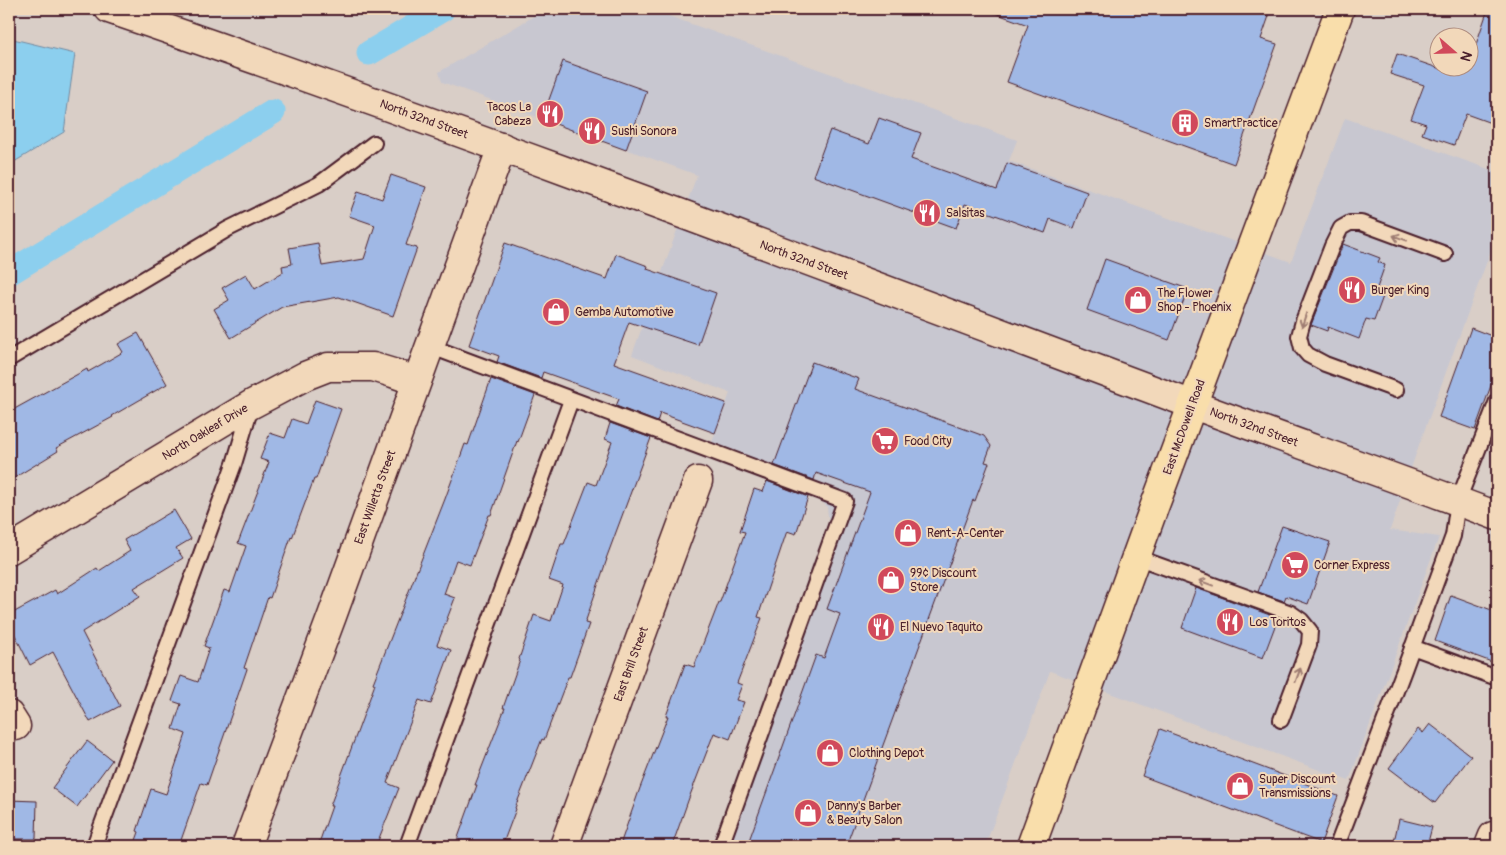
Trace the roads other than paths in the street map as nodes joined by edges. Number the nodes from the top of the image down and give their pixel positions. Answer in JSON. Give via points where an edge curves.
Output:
{"nodes":[{"id":1,"x":109,"y":9,"type":"edge"},
{"id":2,"x":1340,"y":9,"type":"edge"},
{"id":3,"x":374,"y":143,"type":"dead end"},
{"id":4,"x":502,"y":147,"type":"junction"},
{"id":5,"x":1446,"y":254,"type":"dead end"},
{"id":6,"x":429,"y":346,"type":"junction"},
{"id":7,"x":9,"y":359,"type":"edge"},
{"id":8,"x":416,"y":382,"type":"junction"},
{"id":9,"x":1396,"y":390,"type":"dead end"},
{"id":10,"x":571,"y":400,"type":"junction"},
{"id":11,"x":1497,"y":401,"type":"edge"},
{"id":12,"x":252,"y":404,"type":"junction"},
{"id":13,"x":1192,"y":405,"type":"junction"},
{"id":14,"x":698,"y":481,"type":"dead end"},
{"id":15,"x":1458,"y":501,"type":"junction"},
{"id":16,"x":1497,"y":516,"type":"edge"},
{"id":17,"x":9,"y":550,"type":"edge"},
{"id":18,"x":1136,"y":557,"type":"junction"},
{"id":19,"x":1412,"y":648,"type":"junction"},
{"id":20,"x":1497,"y":678,"type":"edge"},
{"id":21,"x":1281,"y":720,"type":"dead end"},
{"id":22,"x":94,"y":846,"type":"edge"},
{"id":23,"x":246,"y":846,"type":"edge"},
{"id":24,"x":407,"y":846,"type":"edge"},
{"id":25,"x":564,"y":846,"type":"edge"},
{"id":26,"x":721,"y":846,"type":"edge"},
{"id":27,"x":1031,"y":846,"type":"edge"},
{"id":28,"x":1337,"y":846,"type":"edge"}],
"edges":[{"from":1,"to":4,"type":"street","name":"North 32nd Street"},
{"from":2,"to":13,"type":"main road","name":"East McDowell Road"},
{"from":3,"to":7,"type":"lane","via":[[319,184],[228,229]]},
{"from":4,"to":6,"type":"street","name":"East Willetta Street"},
{"from":4,"to":13,"type":"street","name":"North 32nd Street"},
{"from":5,"to":9,"type":"lane","one_way":true,"via":[[1362,224],[1350,223],[1341,228],[1336,237],[1303,321],[1299,336],[1308,355]]},
{"from":6,"to":8,"type":"street","name":"East Willetta Street"},
{"from":6,"to":10,"type":"lane"},
{"from":8,"to":12,"type":"street","name":"North Oakleaf Drive","via":[[373,368],[328,368],[305,376]]},
{"from":8,"to":23,"type":"street","name":"East Willetta Street"},
{"from":10,"to":24,"type":"lane"},
{"from":10,"to":26,"type":"lane","via":[[845,501]]},
{"from":11,"to":15,"type":"lane"},
{"from":12,"to":17,"type":"street","name":"North Oakleaf Drive"},
{"from":12,"to":22,"type":"lane","via":[[234,464]]},
{"from":13,"to":15,"type":"street","name":"North 32nd Street"},
{"from":13,"to":18,"type":"main road","name":"East McDowell Road"},
{"from":14,"to":25,"type":"street","name":"East Brill Street"},
{"from":15,"to":16,"type":"street","name":"North 32nd Street"},
{"from":15,"to":19,"type":"lane","via":[[1453,536]]},
{"from":21,"to":18,"type":"lane","one_way":true,"via":[[1309,645],[1310,631],[1301,620]]},
{"from":18,"to":27,"type":"main road","name":"East McDowell Road"},
{"from":19,"to":20,"type":"lane"},
{"from":19,"to":28,"type":"lane"}]}
